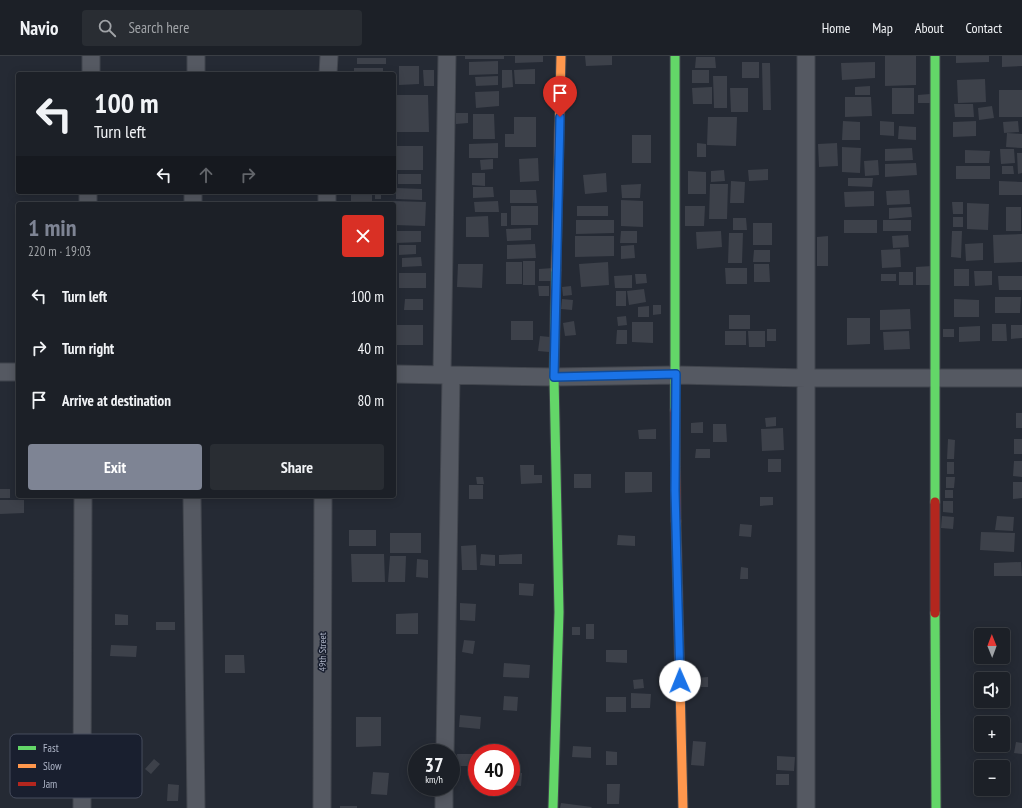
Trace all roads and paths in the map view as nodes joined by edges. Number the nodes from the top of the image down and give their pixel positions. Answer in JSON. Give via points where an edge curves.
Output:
{"nodes":[{"id":1,"x":91,"y":56,"type":"edge"},
{"id":2,"x":196,"y":56,"type":"edge"},
{"id":3,"x":328,"y":56,"type":"edge"},
{"id":4,"x":446,"y":56,"type":"edge"},
{"id":5,"x":561,"y":56,"type":"edge"},
{"id":6,"x":675,"y":56,"type":"edge"},
{"id":7,"x":806,"y":56,"type":"edge"},
{"id":8,"x":935,"y":56,"type":"edge"},
{"id":9,"x":90,"y":72,"type":"edge"},
{"id":10,"x":196,"y":72,"type":"edge"},
{"id":11,"x":328,"y":72,"type":"edge"},
{"id":12,"x":0,"y":372,"type":"edge"},
{"id":13,"x":16,"y":372,"type":"edge"},
{"id":14,"x":396,"y":374,"type":"edge"},
{"id":15,"x":676,"y":374,"type":"junction"},
{"id":16,"x":446,"y":375,"type":"junction"},
{"id":17,"x":554,"y":377,"type":"junction"},
{"id":18,"x":806,"y":378,"type":"junction"},
{"id":19,"x":1022,"y":378,"type":"edge"},
{"id":20,"x":934,"y":379,"type":"junction"},
{"id":21,"x":83,"y":498,"type":"edge"},
{"id":22,"x":192,"y":498,"type":"edge"},
{"id":23,"x":323,"y":498,"type":"edge"},
{"id":24,"x":82,"y":734,"type":"edge"},
{"id":25,"x":445,"y":744,"type":"edge"},
{"id":26,"x":444,"y":796,"type":"edge"},
{"id":27,"x":82,"y":798,"type":"edge"},
{"id":28,"x":82,"y":808,"type":"edge"},
{"id":29,"x":196,"y":808,"type":"edge"},
{"id":30,"x":322,"y":808,"type":"edge"},
{"id":31,"x":444,"y":808,"type":"edge"},
{"id":32,"x":553,"y":808,"type":"edge"},
{"id":33,"x":683,"y":808,"type":"edge"},
{"id":34,"x":806,"y":808,"type":"edge"},
{"id":35,"x":936,"y":808,"type":"edge"}],
"edges":[{"from":1,"to":9,"type":"street"},
{"from":2,"to":10,"type":"street"},
{"from":3,"to":11,"type":"street"},
{"from":4,"to":16,"type":"street"},
{"from":5,"to":17,"type":"street"},
{"from":6,"to":15,"type":"street"},
{"from":7,"to":18,"type":"street"},
{"from":8,"to":20,"type":"street"},
{"from":12,"to":13,"type":"street"},
{"from":14,"to":16,"type":"street"},
{"from":15,"to":17,"type":"street"},
{"from":15,"to":18,"type":"street"},
{"from":15,"to":33,"type":"street","via":[[675,490]]},
{"from":16,"to":17,"type":"street"},
{"from":16,"to":25,"type":"street"},
{"from":17,"to":32,"type":"street","via":[[559,612]]},
{"from":18,"to":20,"type":"street"},
{"from":18,"to":34,"type":"street"},
{"from":19,"to":20,"type":"street"},
{"from":20,"to":35,"type":"street"},
{"from":21,"to":24,"type":"street"},
{"from":22,"to":29,"type":"street"},
{"from":23,"to":30,"type":"street","name":"49th Street"},
{"from":26,"to":31,"type":"street"},
{"from":27,"to":28,"type":"street"}]}
